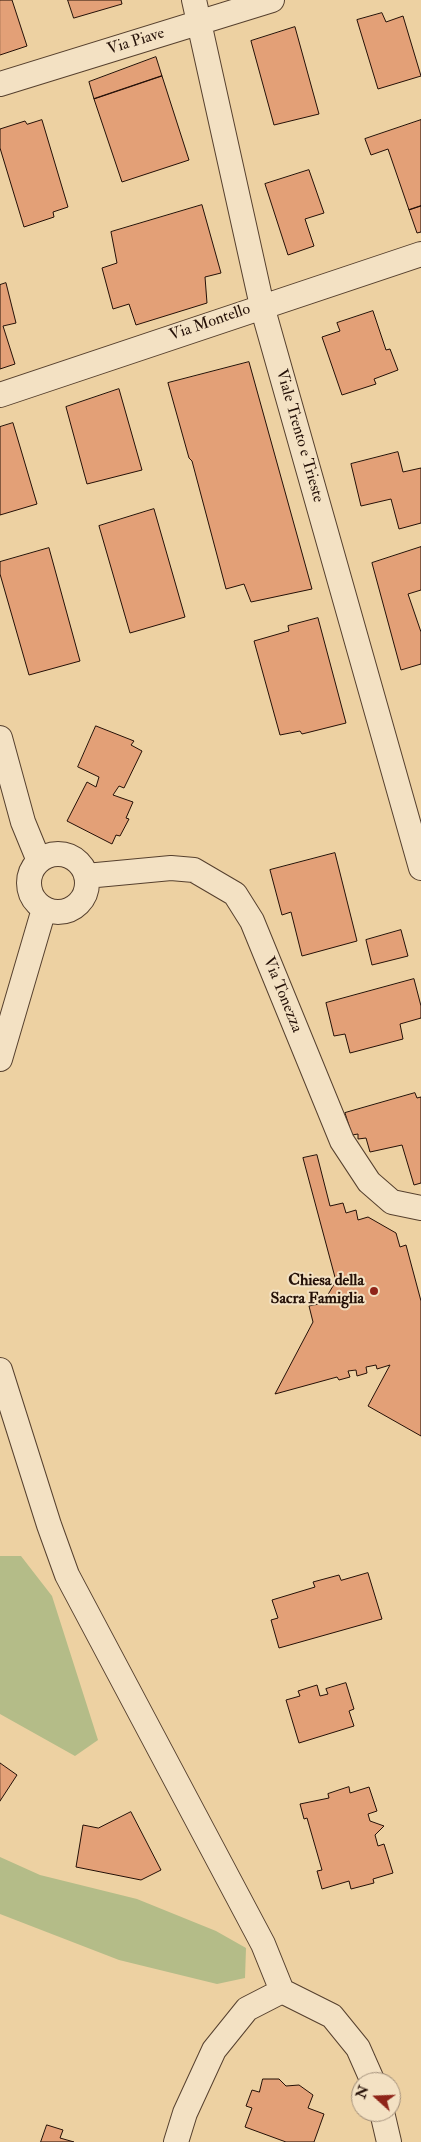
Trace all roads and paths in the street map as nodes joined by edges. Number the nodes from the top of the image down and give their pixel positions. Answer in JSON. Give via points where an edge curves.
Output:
{"nodes":[{"id":1,"x":194,"y":0,"type":"edge"},
{"id":2,"x":272,"y":0,"type":"edge"},
{"id":3,"x":200,"y":22,"type":"junction"},
{"id":4,"x":0,"y":84,"type":"edge"},
{"id":5,"x":421,"y":254,"type":"edge"},
{"id":6,"x":262,"y":306,"type":"junction"},
{"id":7,"x":0,"y":395,"type":"edge"},
{"id":8,"x":0,"y":738,"type":"edge"},
{"id":9,"x":0,"y":796,"type":"edge"},
{"id":10,"x":23,"y":822,"type":"junction"},
{"id":11,"x":40,"y":861,"type":"junction"},
{"id":12,"x":421,"y":868,"type":"edge"},
{"id":13,"x":86,"y":876,"type":"junction"},
{"id":14,"x":44,"y":909,"type":"junction"},
{"id":15,"x":0,"y":1059,"type":"edge"},
{"id":16,"x":421,"y":1208,"type":"edge"},
{"id":17,"x":0,"y":1370,"type":"edge"},
{"id":18,"x":282,"y":1991,"type":"junction"},
{"id":19,"x":369,"y":2072,"type":"edge"},
{"id":20,"x":384,"y":2122,"type":"edge"},
{"id":21,"x":176,"y":2142,"type":"edge"},
{"id":22,"x":389,"y":2142,"type":"edge"}],
"edges":[{"from":1,"to":3,"type":"street","name":"Viale Trento e Trieste"},
{"from":2,"to":3,"type":"street","name":"Via Piave"},
{"from":3,"to":4,"type":"street","name":"Via Piave"},
{"from":3,"to":6,"type":"street","name":"Viale Trento e Trieste"},
{"from":5,"to":6,"type":"street","name":"Via Montello"},
{"from":6,"to":7,"type":"street","name":"Via Montello"},
{"from":6,"to":12,"type":"street","name":"Viale Trento e Trieste"},
{"from":8,"to":10,"type":"street"},
{"from":9,"to":10,"type":"street"},
{"from":10,"to":11,"type":"street"},
{"from":11,"to":13,"type":"street","via":[[48,856],[67,856],[76,860]]},
{"from":11,"to":14,"type":"street","via":[[30,876],[29,886],[37,904]]},
{"from":13,"to":14,"type":"street","via":[[84,895],[72,909],[53,912]]},
{"from":13,"to":16,"type":"street","name":"Via Tonezza","via":[[171,868],[194,870],[235,894],[252,921],[342,1141],[369,1182],[386,1197],[392,1202]]},
{"from":14,"to":15,"type":"street"},
{"from":17,"to":18,"type":"street","via":[[67,1575],[263,1944]]},
{"from":18,"to":19,"type":"street","via":[[332,2016],[358,2048]]},
{"from":18,"to":21,"type":"street","via":[[246,2008],[214,2050],[185,2113]]},
{"from":20,"to":22,"type":"street"}]}
